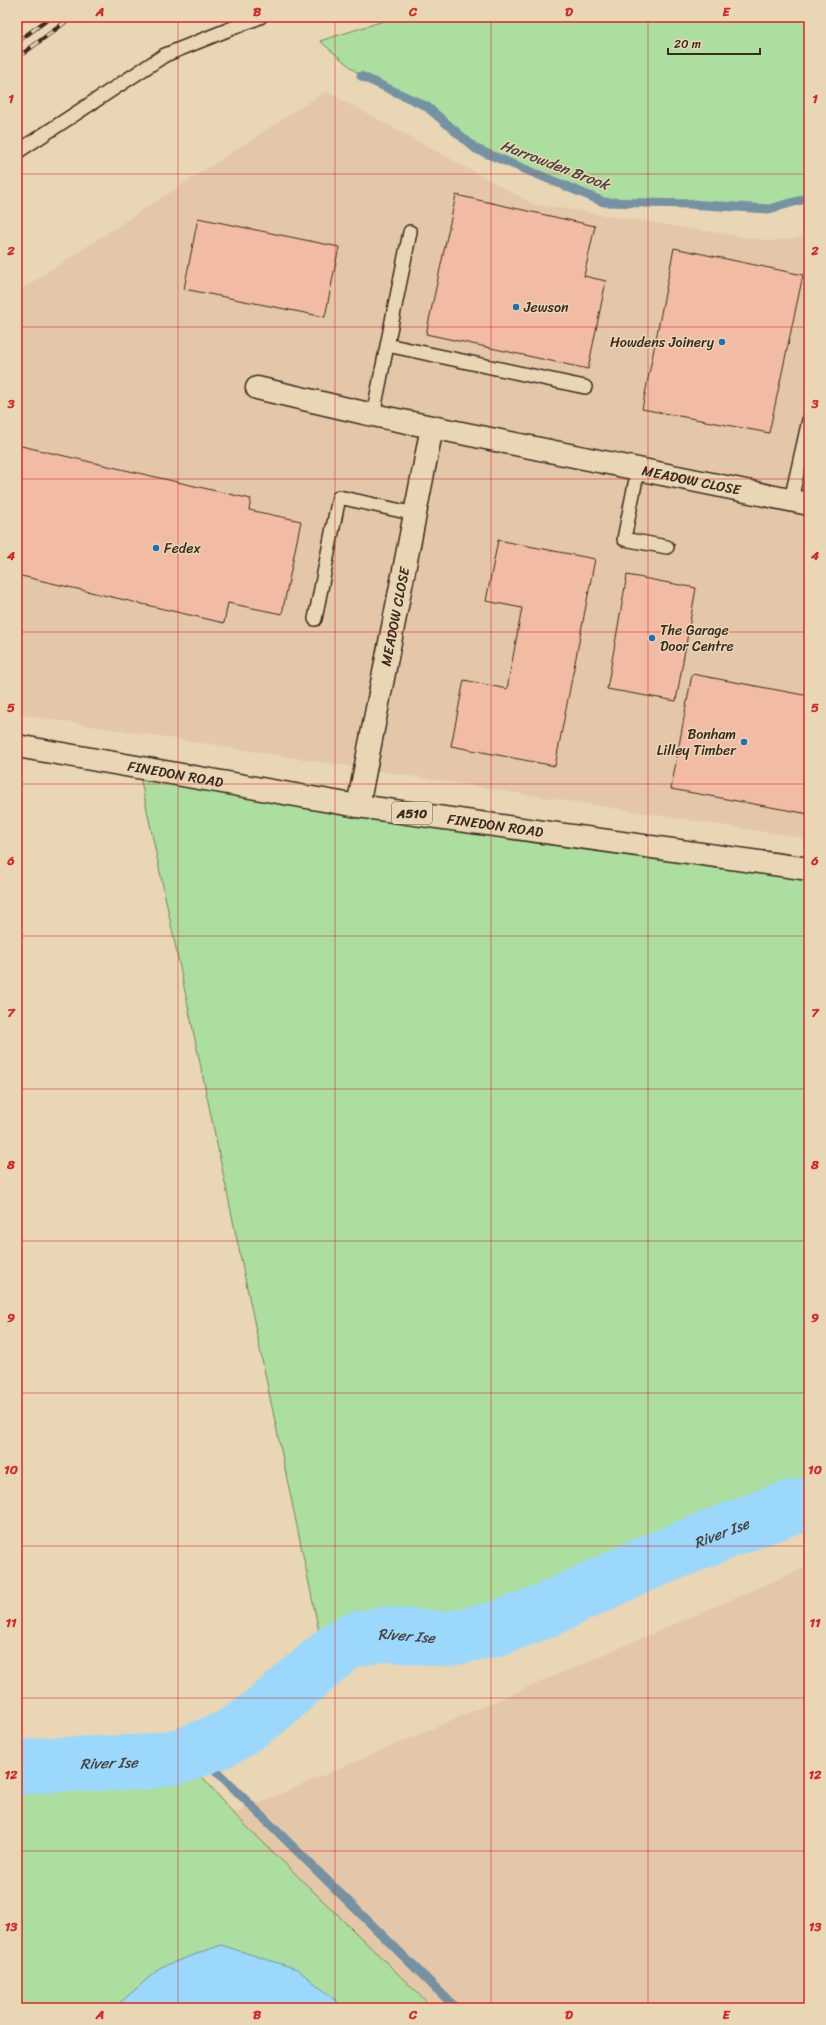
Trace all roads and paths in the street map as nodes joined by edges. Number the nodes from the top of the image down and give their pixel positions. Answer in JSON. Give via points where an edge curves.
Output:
{"nodes":[{"id":1,"x":260,"y":17,"type":"edge"},
{"id":2,"x":17,"y":152,"type":"edge"},
{"id":3,"x":410,"y":232,"type":"dead end"},
{"id":4,"x":387,"y":345,"type":"junction"},
{"id":5,"x":585,"y":387,"type":"dead end"},
{"id":6,"x":257,"y":388,"type":"dead end"},
{"id":7,"x":373,"y":415,"type":"junction"},
{"id":8,"x":809,"y":420,"type":"edge"},
{"id":9,"x":432,"y":427,"type":"junction"},
{"id":10,"x":638,"y":469,"type":"junction"},
{"id":11,"x":800,"y":502,"type":"edge"},
{"id":12,"x":415,"y":514,"type":"junction"},
{"id":13,"x":667,"y":547,"type":"dead end"},
{"id":14,"x":314,"y":619,"type":"dead end"},
{"id":15,"x":17,"y":746,"type":"edge"},
{"id":16,"x":358,"y":806,"type":"junction"},
{"id":17,"x":809,"y":869,"type":"edge"}],
"edges":[{"from":1,"to":2,"type":"lane","via":[[165,54]]},
{"from":3,"to":4,"type":"lane"},
{"from":4,"to":5,"type":"lane"},
{"from":4,"to":7,"type":"lane"},
{"from":6,"to":7,"type":"street","name":"MEADOW CLOSE"},
{"from":7,"to":9,"type":"street","name":"MEADOW CLOSE"},
{"from":8,"to":11,"type":"lane"},
{"from":9,"to":10,"type":"street","name":"MEADOW CLOSE"},
{"from":9,"to":12,"type":"street","name":"MEADOW CLOSE"},
{"from":10,"to":11,"type":"street","name":"MEADOW CLOSE"},
{"from":10,"to":13,"type":"lane","via":[[624,539]]},
{"from":12,"to":14,"type":"lane","via":[[339,497]]},
{"from":12,"to":16,"type":"street","name":"MEADOW CLOSE"},
{"from":15,"to":16,"type":"street","name":"FINEDON ROAD","number":"A510"},
{"from":16,"to":17,"type":"street","name":"FINEDON ROAD","number":"A510"}]}
